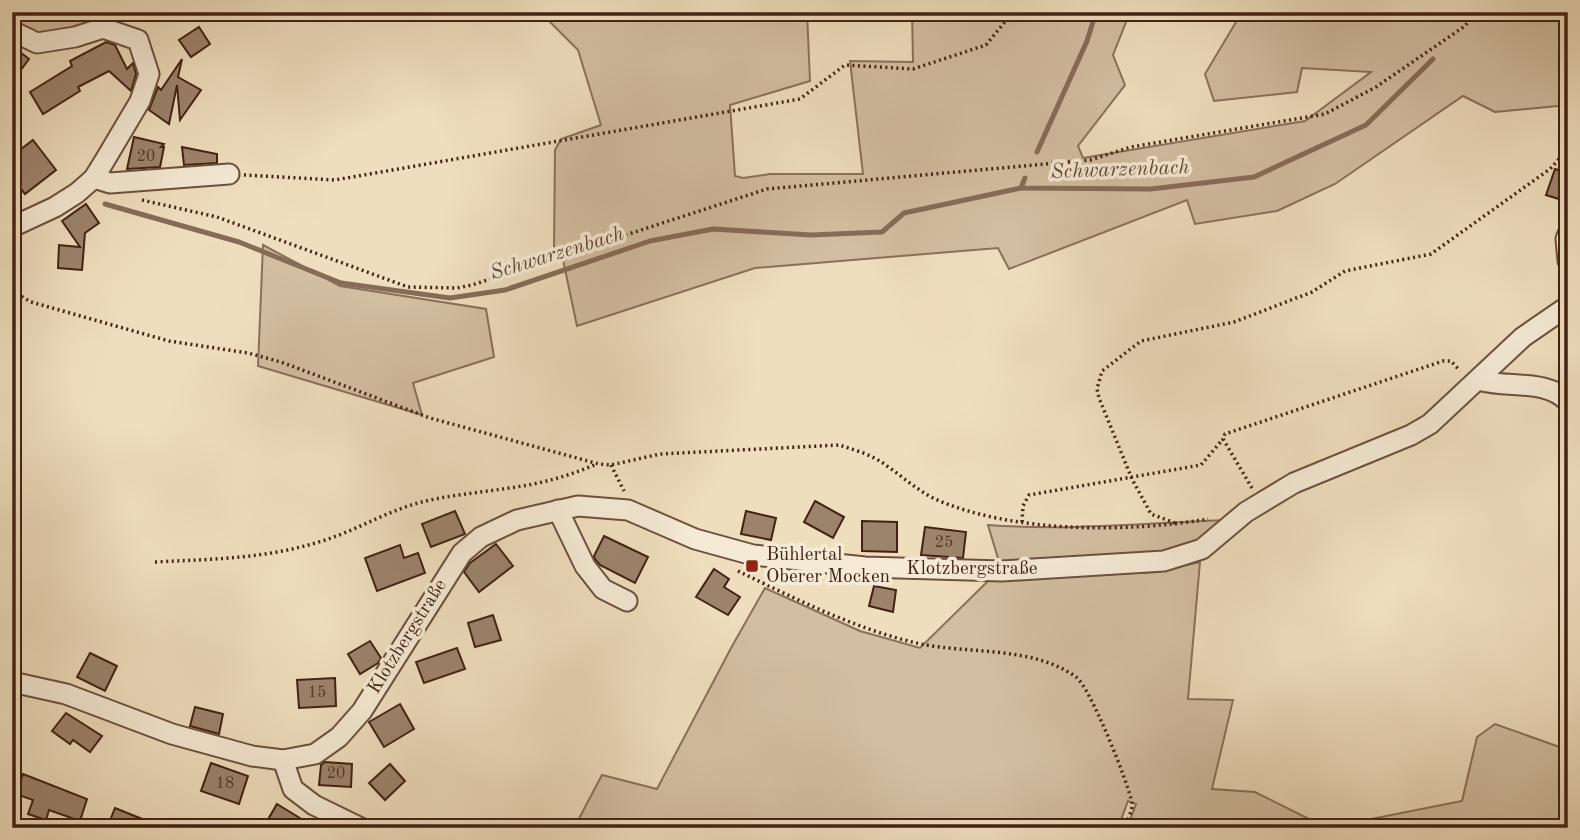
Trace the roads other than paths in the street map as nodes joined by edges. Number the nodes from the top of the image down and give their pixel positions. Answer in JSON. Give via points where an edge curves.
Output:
{"nodes":[{"id":1,"x":12,"y":31,"type":"edge"},
{"id":2,"x":229,"y":174,"type":"road end"},
{"id":3,"x":94,"y":177,"type":"junction"},
{"id":4,"x":12,"y":228,"type":"edge"},
{"id":5,"x":1568,"y":234,"type":"edge"},
{"id":6,"x":1568,"y":261,"type":"edge"},
{"id":7,"x":1568,"y":306,"type":"edge"},
{"id":8,"x":1476,"y":383,"type":"junction"},
{"id":9,"x":1568,"y":402,"type":"edge"},
{"id":10,"x":558,"y":510,"type":"junction"},
{"id":11,"x":627,"y":601,"type":"dead end"},
{"id":12,"x":12,"y":682,"type":"edge"},
{"id":13,"x":283,"y":760,"type":"junction"},
{"id":14,"x":361,"y":828,"type":"edge"}],
"edges":[{"from":1,"to":3,"type":"street","via":[[37,43],[103,28],[138,40],[149,74],[140,101]]},
{"from":2,"to":3,"type":"street","via":[[110,183]]},
{"from":3,"to":4,"type":"street","via":[[55,207]]},
{"from":5,"to":6,"type":"street"},
{"from":7,"to":8,"type":"street","name":"Klotzbergstraße","via":[[1523,337]]},
{"from":8,"to":9,"type":"street","via":[[1546,388]]},
{"from":8,"to":10,"type":"street","name":"Klotzbergstraße","via":[[1411,435],[1294,483],[1202,549],[1164,561],[1002,571],[865,567],[753,555],[695,539],[628,510],[578,506]]},
{"from":10,"to":11,"type":"street","via":[[585,566],[603,589]]},
{"from":10,"to":13,"type":"street","name":"Klotzbergstraße","via":[[517,520],[481,537],[462,553],[362,711],[316,754]]},
{"from":12,"to":13,"type":"street","name":"Klotzbergstraße","via":[[66,694],[172,734]]},
{"from":13,"to":14,"type":"street","via":[[293,789]]}]}
